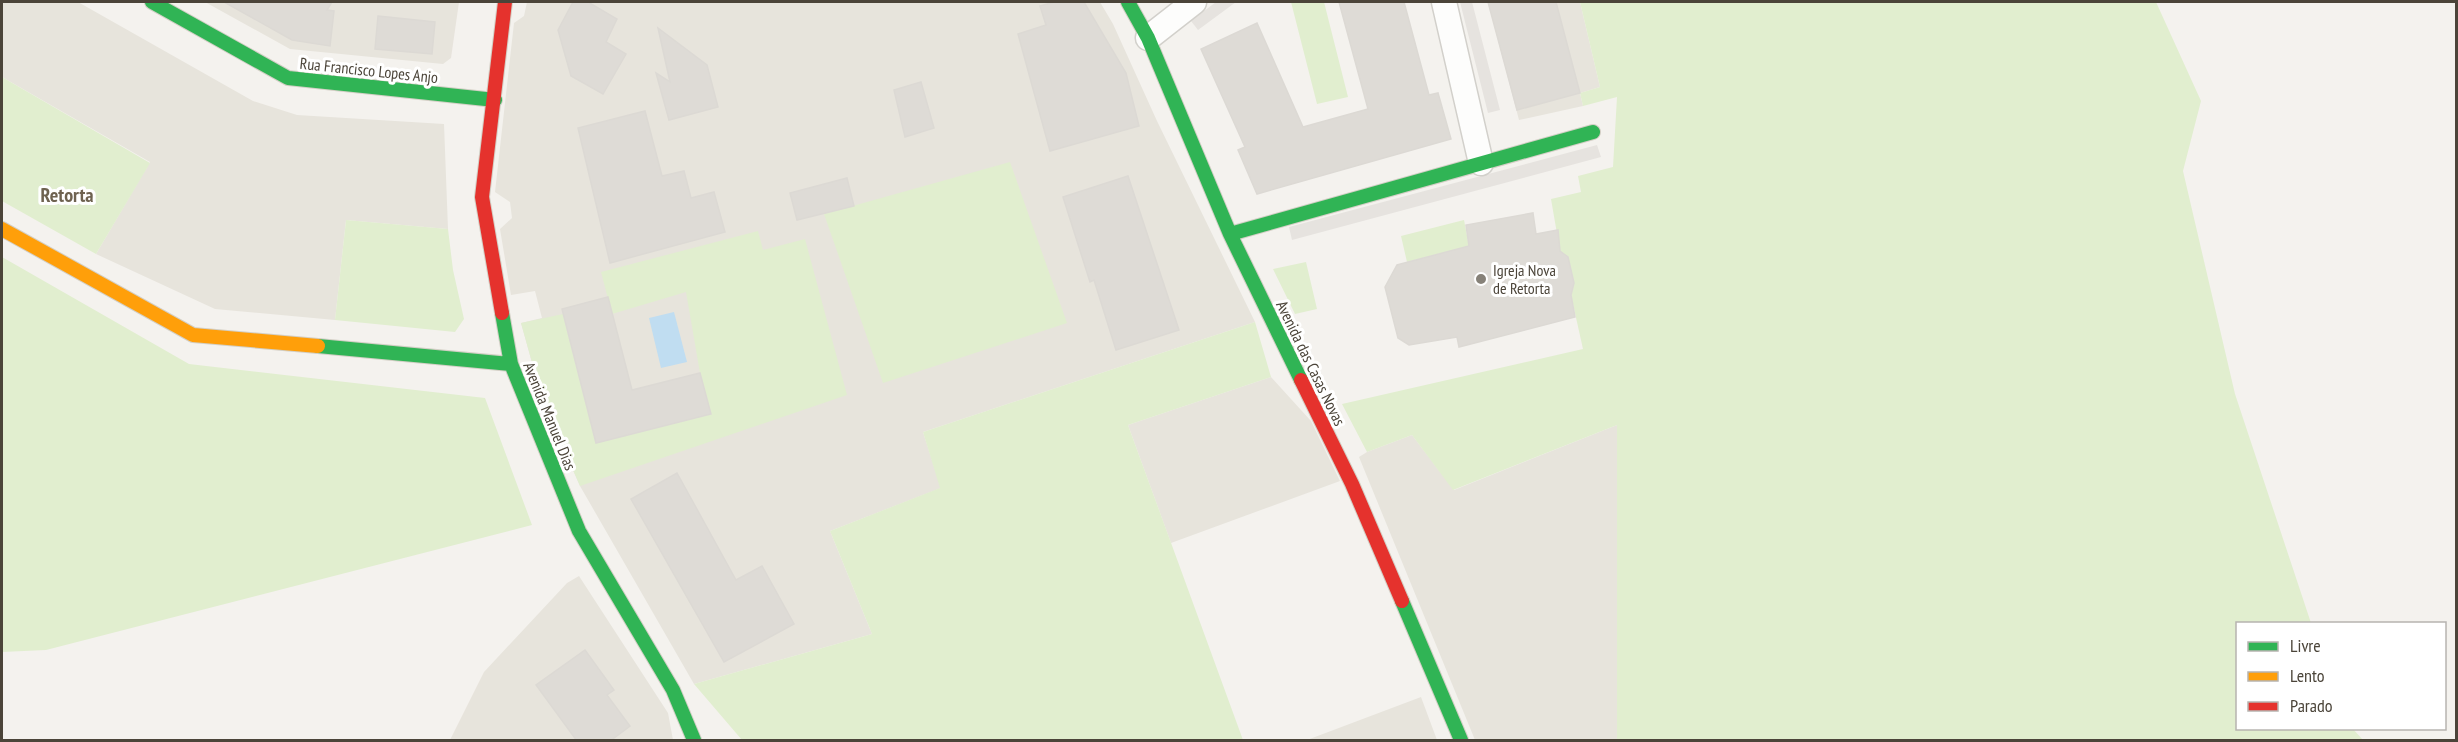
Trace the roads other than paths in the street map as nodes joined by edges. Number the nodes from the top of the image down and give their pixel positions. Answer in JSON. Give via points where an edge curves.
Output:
{"nodes":[{"id":1,"x":152,"y":2,"type":"edge"},
{"id":2,"x":505,"y":2,"type":"edge"},
{"id":3,"x":1128,"y":2,"type":"edge"},
{"id":4,"x":1194,"y":2,"type":"edge"},
{"id":5,"x":1444,"y":2,"type":"edge"},
{"id":6,"x":1148,"y":38,"type":"junction"},
{"id":7,"x":495,"y":100,"type":"junction"},
{"id":8,"x":1593,"y":132,"type":"dead end"},
{"id":9,"x":1481,"y":163,"type":"junction"},
{"id":10,"x":2,"y":229,"type":"edge"},
{"id":11,"x":1230,"y":234,"type":"junction"},
{"id":12,"x":511,"y":364,"type":"junction"},
{"id":13,"x":694,"y":741,"type":"edge"},
{"id":14,"x":1461,"y":741,"type":"edge"}],
"edges":[{"from":1,"to":7,"type":"street","name":"Rua Francisco Lopes Anjo","via":[[288,78]]},
{"from":2,"to":7,"type":"street","name":"Avenida Manuel Dias"},
{"from":3,"to":6,"type":"street","name":"Avenida das Casas Novas"},
{"from":4,"to":6,"type":"street"},
{"from":5,"to":9,"type":"street"},
{"from":6,"to":11,"type":"street","name":"Avenida das Casas Novas"},
{"from":7,"to":12,"type":"street","name":"Avenida Manuel Dias","via":[[482,196]]},
{"from":8,"to":9,"type":"street"},
{"from":9,"to":11,"type":"street"},
{"from":10,"to":12,"type":"street","via":[[194,335]]},
{"from":11,"to":14,"type":"street","name":"Avenida das Casas Novas","via":[[1352,484]]},
{"from":12,"to":13,"type":"street","name":"Avenida Manuel Dias","via":[[579,531],[673,690]]}]}
